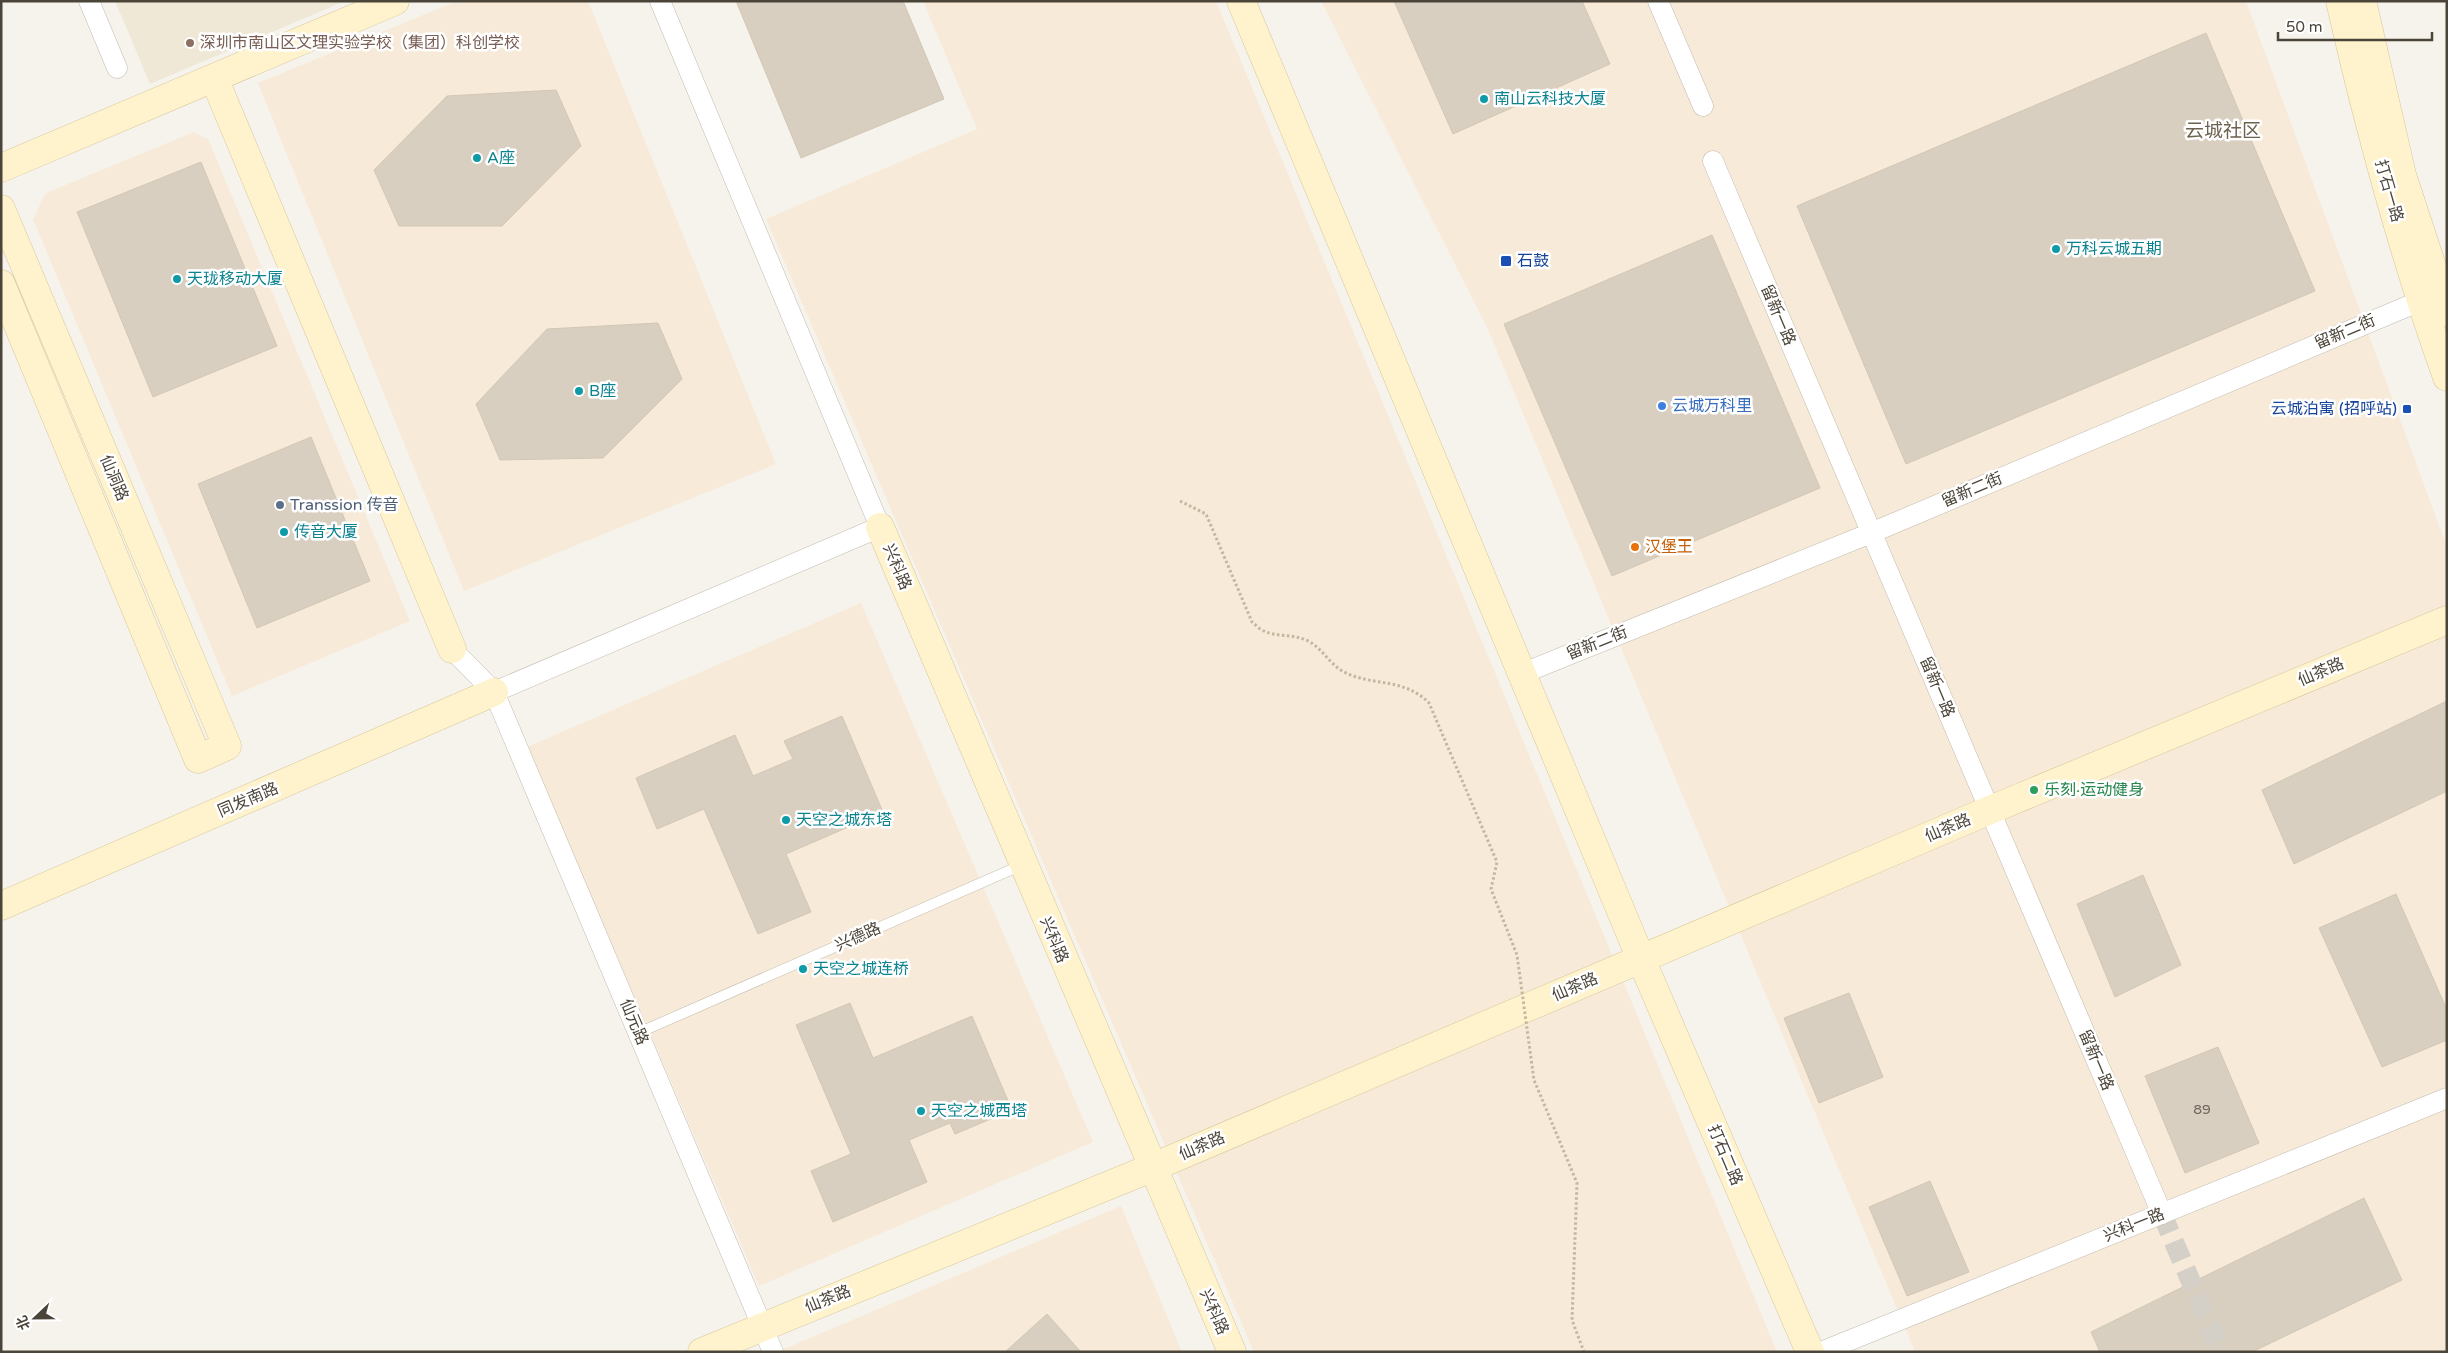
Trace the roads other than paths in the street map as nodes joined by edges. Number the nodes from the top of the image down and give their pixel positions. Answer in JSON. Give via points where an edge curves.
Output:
{"nodes":[{"id":1,"x":89,"y":1,"type":"edge"},
{"id":2,"x":396,"y":1,"type":"edge"},
{"id":3,"x":660,"y":1,"type":"edge"},
{"id":4,"x":1240,"y":1,"type":"edge"},
{"id":5,"x":1658,"y":1,"type":"edge"},
{"id":6,"x":2340,"y":1,"type":"edge"},
{"id":7,"x":2362,"y":1,"type":"edge"},
{"id":8,"x":117,"y":68,"type":"dead end"},
{"id":9,"x":214,"y":78,"type":"junction"},
{"id":10,"x":1703,"y":106,"type":"dead end"},
{"id":11,"x":1713,"y":160,"type":"dead end"},
{"id":12,"x":1,"y":168,"type":"edge"},
{"id":13,"x":1,"y":209,"type":"edge"},
{"id":14,"x":1,"y":284,"type":"edge"},
{"id":15,"x":2420,"y":300,"type":"junction"},
{"id":16,"x":2447,"y":312,"type":"edge"},
{"id":17,"x":2447,"y":377,"type":"edge"},
{"id":18,"x":880,"y":527,"type":"junction"},
{"id":19,"x":1872,"y":533,"type":"junction"},
{"id":20,"x":2447,"y":620,"type":"edge"},
{"id":21,"x":452,"y":649,"type":"joint"},
{"id":22,"x":1521,"y":674,"type":"junction"},
{"id":23,"x":494,"y":692,"type":"junction"},
{"id":24,"x":1990,"y":810,"type":"junction"},
{"id":25,"x":1022,"y":865,"type":"junction"},
{"id":26,"x":1,"y":906,"type":"edge"},
{"id":27,"x":1640,"y":959,"type":"junction"},
{"id":28,"x":638,"y":1033,"type":"junction"},
{"id":29,"x":2447,"y":1098,"type":"edge"},
{"id":30,"x":1152,"y":1168,"type":"junction"},
{"id":31,"x":2162,"y":1214,"type":"junction"},
{"id":32,"x":762,"y":1326,"type":"junction"},
{"id":33,"x":702,"y":1352,"type":"edge"},
{"id":34,"x":773,"y":1352,"type":"edge"},
{"id":35,"x":1232,"y":1352,"type":"edge"},
{"id":36,"x":1810,"y":1352,"type":"edge"},
{"id":37,"x":1821,"y":1352,"type":"edge"}],
"edges":[{"from":1,"to":8,"type":"street"},
{"from":2,"to":9,"type":"main road"},
{"from":3,"to":18,"type":"street"},
{"from":4,"to":22,"type":"main road","name":"打石二路"},
{"from":5,"to":10,"type":"street"},
{"from":6,"to":15,"type":"main road","name":"打石一路","via":[[2361,94]]},
{"from":7,"to":16,"type":"main road","name":"打石一路","via":[[2402,175]]},
{"from":9,"to":12,"type":"main road"},
{"from":9,"to":21,"type":"main road"},
{"from":11,"to":19,"type":"street","name":"留新一路"},
{"from":13,"to":14,"type":"main road","name":"仙洞路","via":[[227,746],[198,758]]},
{"from":15,"to":17,"type":"main road","name":"打石一路"},
{"from":15,"to":19,"type":"street","name":"留新二街"},
{"from":18,"to":23,"type":"street"},
{"from":18,"to":25,"type":"main road","name":"兴科路"},
{"from":19,"to":22,"type":"street","name":"留新二街"},
{"from":19,"to":24,"type":"street","name":"留新一路"},
{"from":20,"to":24,"type":"main road","name":"仙茶路"},
{"from":21,"to":23,"type":"street"},
{"from":22,"to":27,"type":"main road","name":"打石二路"},
{"from":23,"to":26,"type":"main road","name":"同发南路"},
{"from":23,"to":28,"type":"street","name":"仙元路"},
{"from":24,"to":27,"type":"main road","name":"仙茶路"},
{"from":24,"to":31,"type":"street","name":"留新一路"},
{"from":25,"to":28,"type":"lane","name":"兴德路"},
{"from":25,"to":30,"type":"main road","name":"兴科路"},
{"from":27,"to":30,"type":"main road","name":"仙茶路"},
{"from":27,"to":36,"type":"main road","name":"打石二路"},
{"from":28,"to":32,"type":"street","name":"仙元路"},
{"from":29,"to":31,"type":"street","name":"兴科一路"},
{"from":30,"to":32,"type":"main road","name":"仙茶路"},
{"from":30,"to":35,"type":"main road","name":"兴科路"},
{"from":31,"to":37,"type":"street","name":"兴科一路"},
{"from":32,"to":33,"type":"main road","name":"仙茶路"},
{"from":32,"to":34,"type":"street","name":"仙元路"}]}
